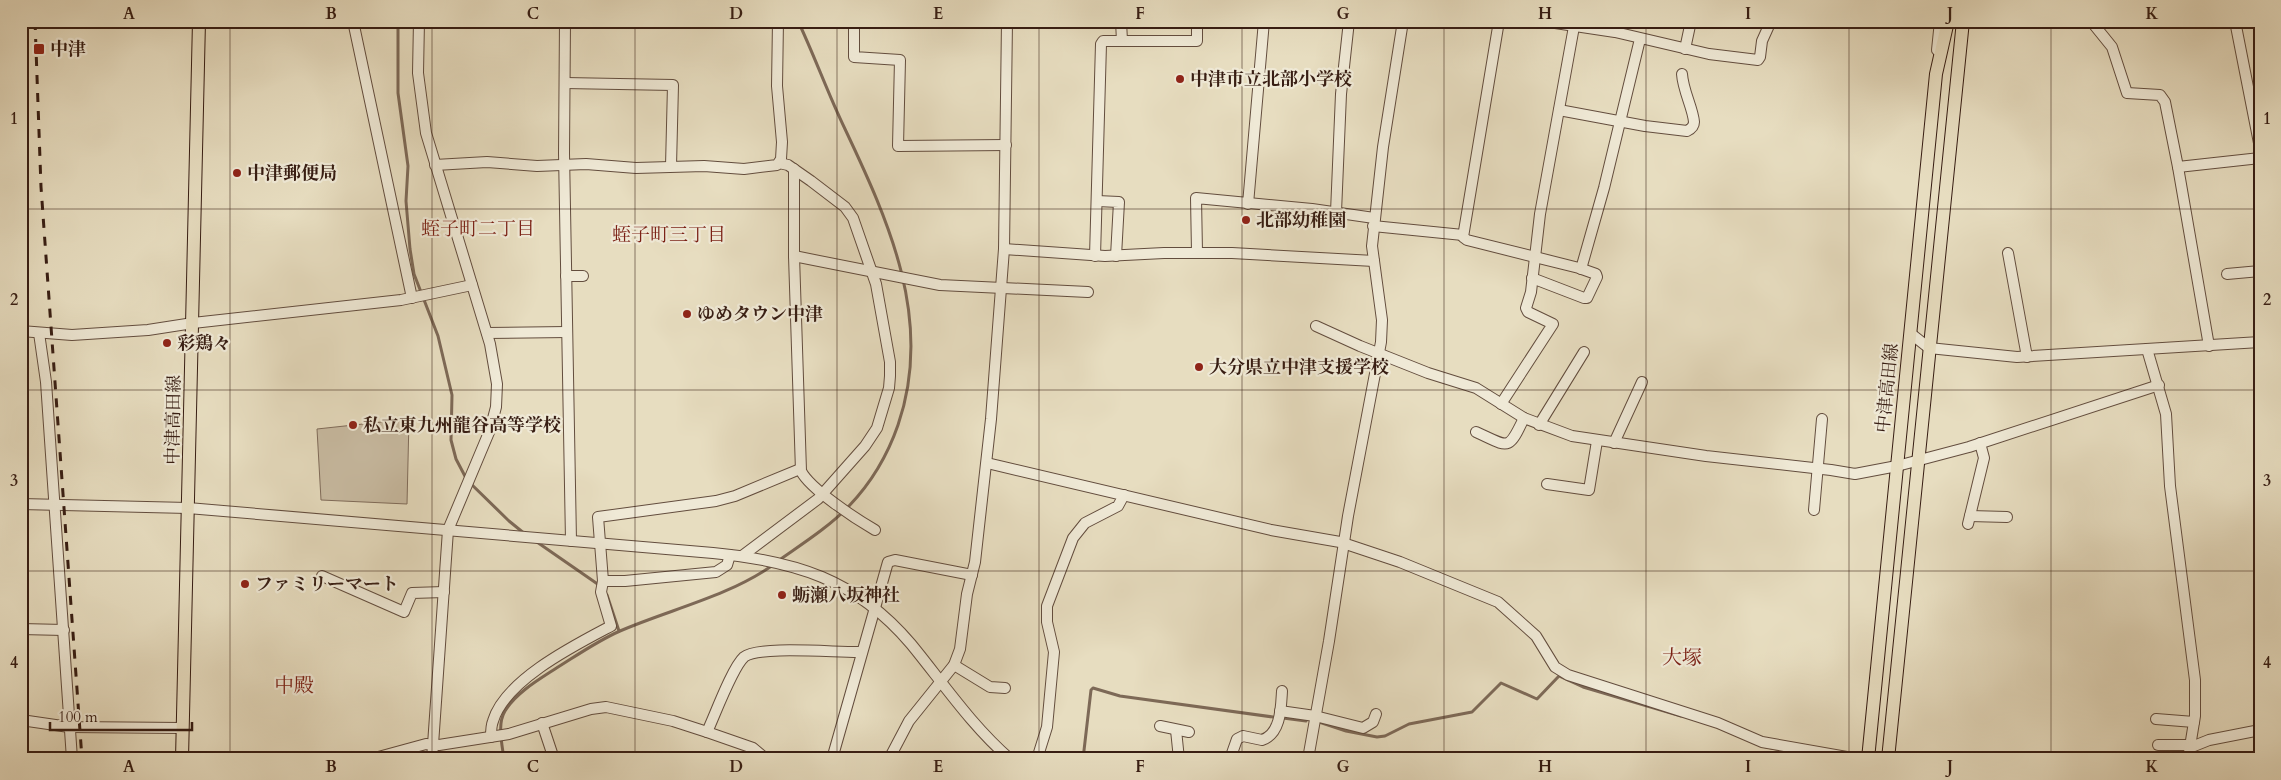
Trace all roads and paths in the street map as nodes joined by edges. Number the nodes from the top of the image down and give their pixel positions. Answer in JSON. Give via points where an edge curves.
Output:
{"nodes":[{"id":1,"x":199,"y":21,"type":"edge"},
{"id":2,"x":353,"y":21,"type":"edge"},
{"id":3,"x":419,"y":21,"type":"edge"},
{"id":4,"x":565,"y":21,"type":"edge"},
{"id":5,"x":778,"y":21,"type":"edge"},
{"id":6,"x":854,"y":21,"type":"edge"},
{"id":7,"x":1008,"y":21,"type":"edge"},
{"id":8,"x":1121,"y":21,"type":"edge"},
{"id":9,"x":1197,"y":21,"type":"edge"},
{"id":10,"x":1264,"y":21,"type":"edge"},
{"id":11,"x":1349,"y":21,"type":"edge"},
{"id":12,"x":1402,"y":21,"type":"edge"},
{"id":13,"x":1499,"y":21,"type":"edge"},
{"id":14,"x":1542,"y":21,"type":"edge"},
{"id":15,"x":1691,"y":21,"type":"edge"},
{"id":16,"x":1771,"y":21,"type":"edge"},
{"id":17,"x":1940,"y":21,"type":"edge"},
{"id":18,"x":1948,"y":21,"type":"edge"},
{"id":19,"x":1963,"y":21,"type":"edge"},
{"id":20,"x":2090,"y":21,"type":"edge"},
{"id":21,"x":2236,"y":21,"type":"edge"},
{"id":22,"x":1575,"y":23,"type":"edge"},
{"id":23,"x":1640,"y":39,"type":"junction"},
{"id":24,"x":1122,"y":41,"type":"junction"},
{"id":25,"x":1685,"y":49,"type":"junction"},
{"id":26,"x":1682,"y":74,"type":"dead end"},
{"id":27,"x":1936,"y":74,"type":"junction"},
{"id":28,"x":565,"y":83,"type":"junction"},
{"id":29,"x":1559,"y":110,"type":"junction"},
{"id":30,"x":1619,"y":121,"type":"junction"},
{"id":31,"x":1006,"y":145,"type":"junction"},
{"id":32,"x":2260,"y":148,"type":"edge"},
{"id":33,"x":2260,"y":158,"type":"edge"},
{"id":34,"x":779,"y":163,"type":"junction"},
{"id":35,"x":435,"y":165,"type":"junction"},
{"id":36,"x":564,"y":165,"type":"junction"},
{"id":37,"x":671,"y":166,"type":"junction"},
{"id":38,"x":2178,"y":167,"type":"junction"},
{"id":39,"x":794,"y":168,"type":"junction"},
{"id":40,"x":1097,"y":201,"type":"junction"},
{"id":41,"x":1248,"y":204,"type":"junction"},
{"id":42,"x":1336,"y":212,"type":"junction"},
{"id":43,"x":1374,"y":222,"type":"junction"},
{"id":44,"x":1463,"y":235,"type":"junction"},
{"id":45,"x":1004,"y":248,"type":"junction"},
{"id":46,"x":1197,"y":252,"type":"junction"},
{"id":47,"x":2008,"y":252,"type":"dead end"},
{"id":48,"x":794,"y":256,"type":"junction"},
{"id":49,"x":1095,"y":256,"type":"junction"},
{"id":50,"x":1116,"y":256,"type":"junction"},
{"id":51,"x":1535,"y":256,"type":"junction"},
{"id":52,"x":1374,"y":261,"type":"junction"},
{"id":53,"x":1582,"y":269,"type":"junction"},
{"id":54,"x":871,"y":270,"type":"junction"},
{"id":55,"x":2260,"y":271,"type":"edge"},
{"id":56,"x":2227,"y":274,"type":"dead end"},
{"id":57,"x":566,"y":276,"type":"junction"},
{"id":58,"x":583,"y":276,"type":"dead end"},
{"id":59,"x":1532,"y":278,"type":"junction"},
{"id":60,"x":472,"y":284,"type":"junction"},
{"id":61,"x":1001,"y":288,"type":"junction"},
{"id":62,"x":1088,"y":292,"type":"dead end"},
{"id":63,"x":414,"y":298,"type":"junction"},
{"id":64,"x":193,"y":323,"type":"junction"},
{"id":65,"x":1316,"y":326,"type":"dead end"},
{"id":66,"x":21,"y":331,"type":"edge"},
{"id":67,"x":567,"y":332,"type":"junction"},
{"id":68,"x":1910,"y":332,"type":"junction"},
{"id":69,"x":40,"y":333,"type":"junction"},
{"id":70,"x":487,"y":333,"type":"junction"},
{"id":71,"x":2260,"y":342,"type":"edge"},
{"id":72,"x":2209,"y":346,"type":"junction"},
{"id":73,"x":1929,"y":348,"type":"junction"},
{"id":74,"x":2147,"y":350,"type":"junction"},
{"id":75,"x":1584,"y":352,"type":"dead end"},
{"id":76,"x":1380,"y":354,"type":"junction"},
{"id":77,"x":2027,"y":356,"type":"junction"},
{"id":78,"x":1642,"y":382,"type":"dead end"},
{"id":79,"x":2158,"y":385,"type":"junction"},
{"id":80,"x":1501,"y":404,"type":"junction"},
{"id":81,"x":1524,"y":418,"type":"junction"},
{"id":82,"x":1822,"y":419,"type":"dead end"},
{"id":83,"x":1539,"y":425,"type":"junction"},
{"id":84,"x":1476,"y":432,"type":"dead end"},
{"id":85,"x":1597,"y":441,"type":"junction"},
{"id":86,"x":1980,"y":443,"type":"junction"},
{"id":87,"x":1614,"y":444,"type":"junction"},
{"id":88,"x":1918,"y":461,"type":"junction"},
{"id":89,"x":987,"y":463,"type":"junction"},
{"id":90,"x":1897,"y":466,"type":"junction"},
{"id":91,"x":1817,"y":468,"type":"junction"},
{"id":92,"x":800,"y":469,"type":"junction"},
{"id":93,"x":1547,"y":484,"type":"dead end"},
{"id":94,"x":823,"y":493,"type":"junction"},
{"id":95,"x":1124,"y":495,"type":"junction"},
{"id":96,"x":21,"y":504,"type":"edge"},
{"id":97,"x":54,"y":505,"type":"junction"},
{"id":98,"x":188,"y":508,"type":"junction"},
{"id":99,"x":1814,"y":510,"type":"dead end"},
{"id":100,"x":2007,"y":517,"type":"dead end"},
{"id":101,"x":448,"y":530,"type":"junction"},
{"id":102,"x":875,"y":530,"type":"dead end"},
{"id":103,"x":571,"y":541,"type":"junction"},
{"id":104,"x":1344,"y":543,"type":"junction"},
{"id":105,"x":600,"y":544,"type":"junction"},
{"id":106,"x":730,"y":555,"type":"junction"},
{"id":107,"x":742,"y":556,"type":"junction"},
{"id":108,"x":972,"y":575,"type":"junction"},
{"id":109,"x":322,"y":576,"type":"dead end"},
{"id":110,"x":602,"y":585,"type":"junction"},
{"id":111,"x":444,"y":592,"type":"junction"},
{"id":112,"x":874,"y":608,"type":"junction"},
{"id":113,"x":21,"y":629,"type":"edge"},
{"id":114,"x":64,"y":630,"type":"junction"},
{"id":115,"x":862,"y":652,"type":"junction"},
{"id":116,"x":954,"y":665,"type":"junction"},
{"id":117,"x":941,"y":684,"type":"junction"},
{"id":118,"x":1005,"y":688,"type":"dead end"},
{"id":119,"x":1282,"y":691,"type":"dead end"},
{"id":120,"x":1280,"y":711,"type":"junction"},
{"id":121,"x":1376,"y":714,"type":"dead end"},
{"id":122,"x":1315,"y":716,"type":"junction"},
{"id":123,"x":2156,"y":719,"type":"dead end"},
{"id":124,"x":21,"y":720,"type":"edge"},
{"id":125,"x":2194,"y":722,"type":"junction"},
{"id":126,"x":542,"y":723,"type":"junction"},
{"id":127,"x":1160,"y":726,"type":"dead end"},
{"id":128,"x":69,"y":727,"type":"junction"},
{"id":129,"x":182,"y":728,"type":"junction"},
{"id":130,"x":1176,"y":730,"type":"junction"},
{"id":131,"x":2260,"y":730,"type":"edge"},
{"id":132,"x":707,"y":732,"type":"junction"},
{"id":133,"x":1188,"y":732,"type":"dead end"},
{"id":134,"x":493,"y":736,"type":"junction"},
{"id":135,"x":2158,"y":745,"type":"dead end"},
{"id":136,"x":432,"y":746,"type":"junction"},
{"id":137,"x":2189,"y":746,"type":"junction"},
{"id":138,"x":72,"y":759,"type":"edge"},
{"id":139,"x":182,"y":759,"type":"edge"},
{"id":140,"x":371,"y":759,"type":"edge"},
{"id":141,"x":432,"y":759,"type":"edge"},
{"id":142,"x":554,"y":759,"type":"edge"},
{"id":143,"x":766,"y":759,"type":"edge"},
{"id":144,"x":832,"y":759,"type":"edge"},
{"id":145,"x":889,"y":759,"type":"edge"},
{"id":146,"x":1010,"y":759,"type":"edge"},
{"id":147,"x":1037,"y":759,"type":"edge"},
{"id":148,"x":1179,"y":759,"type":"edge"},
{"id":149,"x":1230,"y":759,"type":"edge"},
{"id":150,"x":1308,"y":759,"type":"edge"},
{"id":151,"x":1858,"y":759,"type":"edge"},
{"id":152,"x":1868,"y":759,"type":"edge"},
{"id":153,"x":1888,"y":759,"type":"edge"},
{"id":154,"x":2188,"y":759,"type":"edge"}],
"edges":[{"from":1,"to":64,"type":"main road","name":"中津高田線"},
{"from":2,"to":63,"type":"street"},
{"from":3,"to":35,"type":"street","via":[[419,89]]},
{"from":4,"to":28,"type":"street"},
{"from":5,"to":34,"type":"street","via":[[777,86],[782,142]]},
{"from":6,"to":31,"type":"street","via":[[854,57],[900,60],[898,146]]},
{"from":7,"to":31,"type":"street"},
{"from":8,"to":24,"type":"street"},
{"from":9,"to":24,"type":"street","via":[[1197,41]]},
{"from":10,"to":41,"type":"street"},
{"from":11,"to":42,"type":"street","via":[[1341,94]]},
{"from":12,"to":43,"type":"street"},
{"from":13,"to":44,"type":"street"},
{"from":14,"to":22,"type":"street"},
{"from":15,"to":25,"type":"street"},
{"from":16,"to":25,"type":"street","via":[[1758,60]]},
{"from":17,"to":27,"type":"street"},
{"from":18,"to":27,"type":"main road","name":"中津高田線"},
{"from":19,"to":73,"type":"main road"},
{"from":20,"to":38,"type":"street","via":[[2112,47],[2127,93],[2157,94],[2164,98]]},
{"from":21,"to":32,"type":"street"},
{"from":22,"to":23,"type":"street"},
{"from":22,"to":29,"type":"street"},
{"from":23,"to":25,"type":"street"},
{"from":23,"to":30,"type":"street"},
{"from":24,"to":40,"type":"street","via":[[1103,41],[1101,44]]},
{"from":26,"to":30,"type":"street","via":[[1694,121],[1690,130],[1684,132]]},
{"from":27,"to":68,"type":"main road","name":"中津高田線"},
{"from":28,"to":36,"type":"street"},
{"from":28,"to":37,"type":"street","via":[[672,85]]},
{"from":29,"to":30,"type":"street"},
{"from":29,"to":51,"type":"street"},
{"from":30,"to":53,"type":"street"},
{"from":31,"to":45,"type":"street"},
{"from":33,"to":38,"type":"street"},
{"from":34,"to":37,"type":"street","via":[[754,169]]},
{"from":34,"to":39,"type":"street"},
{"from":35,"to":36,"type":"street","via":[[487,162]]},
{"from":35,"to":60,"type":"street"},
{"from":36,"to":37,"type":"street"},
{"from":36,"to":57,"type":"street"},
{"from":38,"to":72,"type":"street"},
{"from":39,"to":48,"type":"street"},
{"from":39,"to":54,"type":"street","via":[[850,212]]},
{"from":40,"to":49,"type":"street"},
{"from":40,"to":50,"type":"street","via":[[1119,202]]},
{"from":41,"to":42,"type":"street"},
{"from":41,"to":46,"type":"street","via":[[1196,198]]},
{"from":42,"to":43,"type":"street"},
{"from":43,"to":44,"type":"street"},
{"from":43,"to":52,"type":"street"},
{"from":44,"to":51,"type":"street","via":[[1467,240]]},
{"from":45,"to":49,"type":"street"},
{"from":45,"to":61,"type":"street"},
{"from":46,"to":50,"type":"street"},
{"from":46,"to":52,"type":"street"},
{"from":47,"to":77,"type":"street"},
{"from":48,"to":54,"type":"street"},
{"from":48,"to":92,"type":"street"},
{"from":49,"to":50,"type":"street"},
{"from":51,"to":53,"type":"street"},
{"from":51,"to":59,"type":"street"},
{"from":52,"to":76,"type":"street","via":[[1382,320]]},
{"from":53,"to":59,"type":"street","via":[[1597,277],[1587,298]]},
{"from":54,"to":61,"type":"street","via":[[940,285]]},
{"from":54,"to":94,"type":"street","via":[[890,362],[889,388],[874,434]]},
{"from":55,"to":56,"type":"street"},
{"from":57,"to":58,"type":"street"},
{"from":57,"to":67,"type":"street"},
{"from":59,"to":80,"type":"street","via":[[1526,308],[1553,324]]},
{"from":60,"to":63,"type":"street"},
{"from":60,"to":70,"type":"street"},
{"from":61,"to":62,"type":"street"},
{"from":61,"to":89,"type":"street"},
{"from":63,"to":64,"type":"street"},
{"from":64,"to":69,"type":"street","via":[[97,334]]},
{"from":64,"to":98,"type":"main road","name":"中津高田線"},
{"from":65,"to":76,"type":"street"},
{"from":66,"to":69,"type":"street"},
{"from":67,"to":70,"type":"street"},
{"from":67,"to":103,"type":"street"},
{"from":68,"to":73,"type":"street"},
{"from":68,"to":90,"type":"main road","name":"中津高田線"},
{"from":69,"to":97,"type":"street"},
{"from":70,"to":101,"type":"street","via":[[497,374],[496,407],[490,430]]},
{"from":71,"to":72,"type":"street"},
{"from":72,"to":74,"type":"street"},
{"from":73,"to":77,"type":"street"},
{"from":73,"to":88,"type":"main road"},
{"from":74,"to":77,"type":"street"},
{"from":74,"to":79,"type":"street"},
{"from":75,"to":83,"type":"street"},
{"from":76,"to":80,"type":"street","via":[[1470,386]]},
{"from":76,"to":104,"type":"street"},
{"from":78,"to":87,"type":"street"},
{"from":79,"to":86,"type":"street"},
{"from":79,"to":125,"type":"street","via":[[2166,414],[2170,486],[2194,680]]},
{"from":80,"to":81,"type":"street"},
{"from":81,"to":83,"type":"street"},
{"from":81,"to":84,"type":"street","via":[[1514,440],[1508,443],[1502,444]]},
{"from":82,"to":91,"type":"street"},
{"from":83,"to":85,"type":"street"},
{"from":85,"to":87,"type":"street"},
{"from":85,"to":93,"type":"street","via":[[1589,490]]},
{"from":86,"to":88,"type":"street"},
{"from":86,"to":100,"type":"street","via":[[1984,458],[1970,520]]},
{"from":87,"to":91,"type":"street"},
{"from":88,"to":90,"type":"street"},
{"from":88,"to":153,"type":"main road"},
{"from":89,"to":95,"type":"street"},
{"from":89,"to":108,"type":"street"},
{"from":90,"to":91,"type":"street","via":[[1855,474]]},
{"from":90,"to":152,"type":"main road","name":"中津高田線"},
{"from":91,"to":99,"type":"street"},
{"from":92,"to":94,"type":"street","via":[[806,479]]},
{"from":92,"to":105,"type":"street","via":[[716,501],[598,517]]},
{"from":94,"to":102,"type":"street"},
{"from":94,"to":107,"type":"street"},
{"from":95,"to":104,"type":"street","via":[[1272,530]]},
{"from":95,"to":147,"type":"street","via":[[1118,506],[1085,523],[1073,538],[1047,606],[1054,652],[1048,722]]},
{"from":96,"to":97,"type":"street"},
{"from":97,"to":98,"type":"street"},
{"from":97,"to":114,"type":"street"},
{"from":98,"to":101,"type":"street"},
{"from":98,"to":129,"type":"main road","name":"中津高田線"},
{"from":101,"to":103,"type":"street"},
{"from":101,"to":111,"type":"street"},
{"from":103,"to":105,"type":"street"},
{"from":104,"to":122,"type":"street"},
{"from":104,"to":151,"type":"street","via":[[1493,600],[1536,636],[1555,666],[1568,675],[1718,723],[1769,744]]},
{"from":105,"to":106,"type":"street"},
{"from":105,"to":110,"type":"street"},
{"from":106,"to":107,"type":"street"},
{"from":106,"to":110,"type":"street","via":[[728,565],[716,572]]},
{"from":107,"to":112,"type":"street","via":[[780,562],[813,573]]},
{"from":108,"to":112,"type":"street","via":[[891,560]]},
{"from":108,"to":116,"type":"street","via":[[960,648]]},
{"from":109,"to":111,"type":"street","via":[[404,612],[412,593]]},
{"from":110,"to":134,"type":"street","via":[[611,626],[564,651],[520,684],[500,706],[493,721]]},
{"from":111,"to":136,"type":"street"},
{"from":112,"to":115,"type":"street"},
{"from":112,"to":117,"type":"street","via":[[909,642]]},
{"from":113,"to":114,"type":"street"},
{"from":114,"to":128,"type":"street"},
{"from":115,"to":132,"type":"street","via":[[767,651],[747,655],[738,665]]},
{"from":115,"to":144,"type":"street"},
{"from":116,"to":117,"type":"street"},
{"from":116,"to":118,"type":"street","via":[[990,687]]},
{"from":117,"to":145,"type":"street","via":[[909,721]]},
{"from":117,"to":146,"type":"street","via":[[982,733]]},
{"from":119,"to":120,"type":"street"},
{"from":120,"to":122,"type":"street"},
{"from":120,"to":149,"type":"street","via":[[1270,735],[1262,740],[1243,736],[1237,739]]},
{"from":121,"to":122,"type":"street","via":[[1374,722],[1363,728]]},
{"from":122,"to":150,"type":"street"},
{"from":123,"to":125,"type":"street"},
{"from":124,"to":128,"type":"street"},
{"from":125,"to":137,"type":"street"},
{"from":126,"to":132,"type":"street","via":[[606,707],[673,721]]},
{"from":126,"to":134,"type":"street"},
{"from":126,"to":142,"type":"street"},
{"from":127,"to":130,"type":"street"},
{"from":128,"to":129,"type":"street"},
{"from":128,"to":138,"type":"street"},
{"from":129,"to":139,"type":"main road","name":"中津高田線"},
{"from":130,"to":133,"type":"street"},
{"from":130,"to":148,"type":"street"},
{"from":131,"to":137,"type":"street"},
{"from":132,"to":143,"type":"street","via":[[753,748]]},
{"from":134,"to":136,"type":"street"},
{"from":135,"to":137,"type":"street"},
{"from":136,"to":140,"type":"street","via":[[426,744]]},
{"from":136,"to":141,"type":"street"},
{"from":137,"to":154,"type":"street"}]}
